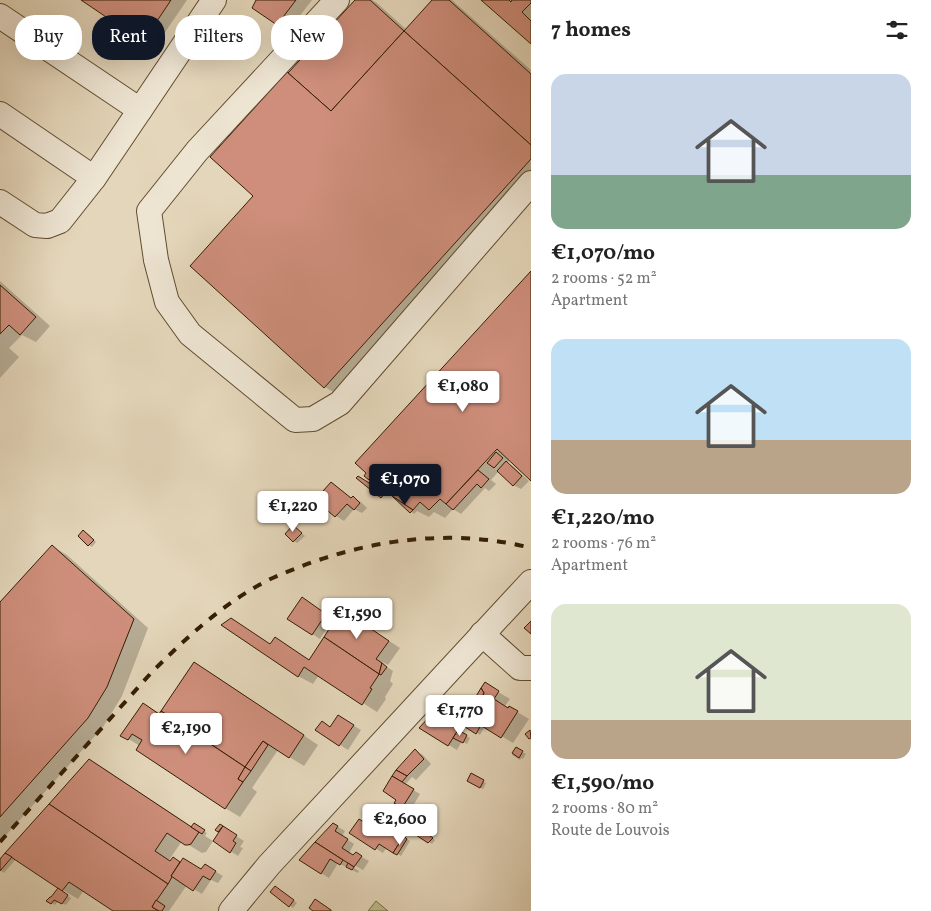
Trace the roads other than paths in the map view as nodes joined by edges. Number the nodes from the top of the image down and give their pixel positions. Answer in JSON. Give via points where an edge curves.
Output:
{"nodes":[{"id":1,"x":214,"y":0,"type":"edge"},
{"id":2,"x":337,"y":0,"type":"edge"},
{"id":3,"x":0,"y":16,"type":"edge"},
{"id":4,"x":140,"y":110,"type":"junction"},
{"id":5,"x":0,"y":114,"type":"edge"},
{"id":6,"x":94,"y":178,"type":"junction"},
{"id":7,"x":531,"y":183,"type":"edge"},
{"id":8,"x":0,"y":202,"type":"edge"},
{"id":9,"x":528,"y":586,"type":"edge"},
{"id":10,"x":482,"y":634,"type":"junction"},
{"id":11,"x":527,"y":672,"type":"edge"},
{"id":12,"x":231,"y":911,"type":"edge"}],
"edges":[{"from":1,"to":4,"type":"street"},
{"from":2,"to":7,"type":"street","via":[[197,151],[149,211],[156,260],[167,302],[190,334],[295,420],[313,419],[340,403]]},
{"from":3,"to":4,"type":"street"},
{"from":4,"to":6,"type":"street"},
{"from":5,"to":6,"type":"street"},
{"from":6,"to":8,"type":"street","via":[[60,221],[47,226],[35,225]]},
{"from":9,"to":10,"type":"street"},
{"from":10,"to":11,"type":"street"},
{"from":10,"to":12,"type":"street","via":[[269,865]]}]}
